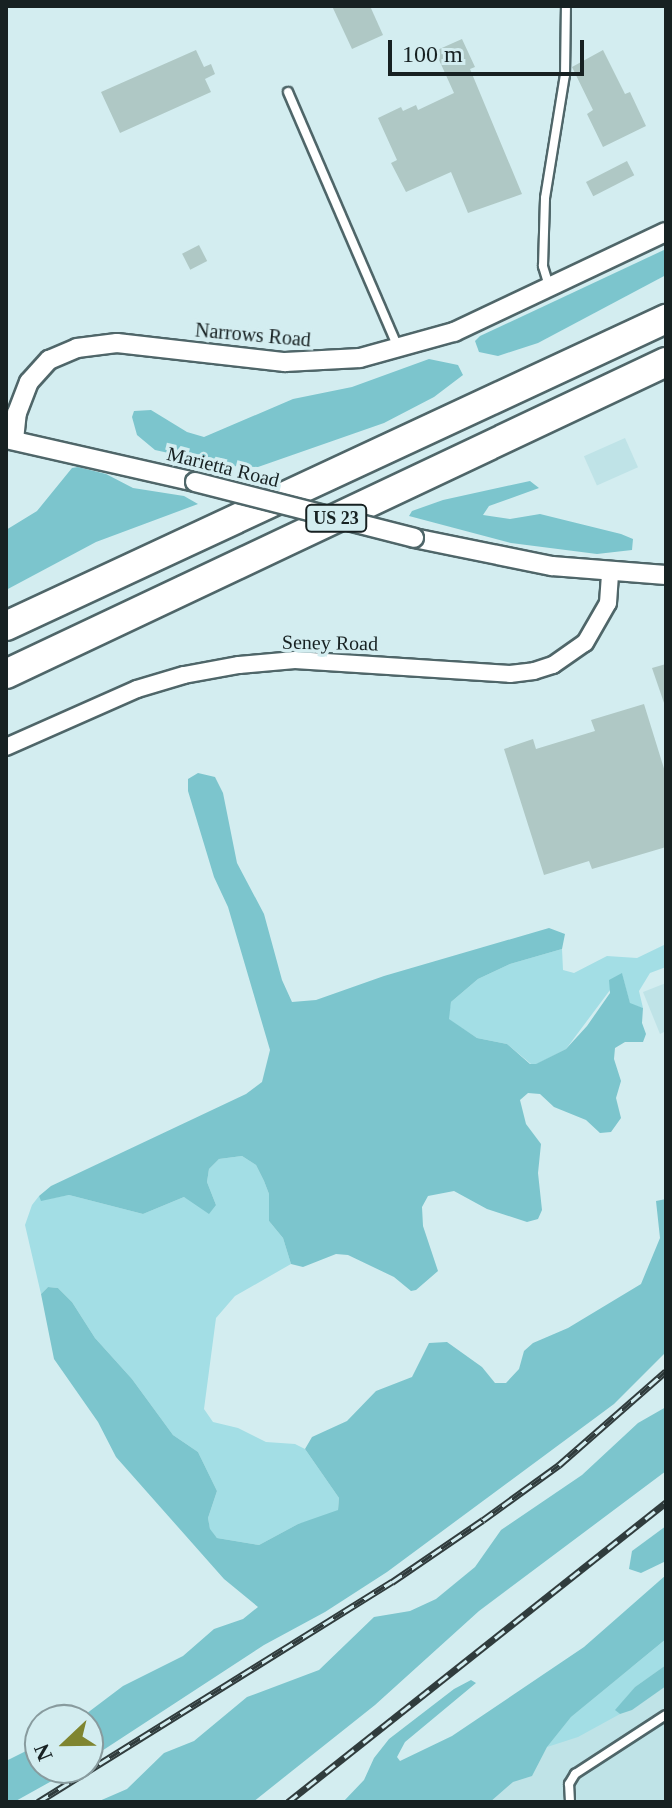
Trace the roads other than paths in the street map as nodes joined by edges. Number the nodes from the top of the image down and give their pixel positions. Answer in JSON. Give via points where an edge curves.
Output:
{"nodes":[{"id":1,"x":566,"y":6,"type":"edge"},
{"id":2,"x":288,"y":92,"type":"dead end"},
{"id":3,"x":666,"y":232,"type":"edge"},
{"id":4,"x":550,"y":288,"type":"junction"},
{"id":5,"x":666,"y":319,"type":"edge"},
{"id":6,"x":398,"y":348,"type":"junction"},
{"id":7,"x":666,"y":362,"type":"edge"},
{"id":8,"x":10,"y":439,"type":"edge"},
{"id":9,"x":610,"y":573,"type":"junction"},
{"id":10,"x":666,"y":575,"type":"edge"},
{"id":11,"x":6,"y":624,"type":"edge"},
{"id":12,"x":6,"y":674,"type":"edge"},
{"id":13,"x":6,"y":747,"type":"edge"},
{"id":14,"x":666,"y":1715,"type":"edge"},
{"id":15,"x":570,"y":1802,"type":"edge"}],
"edges":[{"from":1,"to":4,"type":"lane","via":[[565,75],[545,198],[543,266]]},
{"from":2,"to":6,"type":"lane"},
{"from":3,"to":4,"type":"street","name":"Narrows Road"},
{"from":4,"to":6,"type":"street","name":"Narrows Road","via":[[454,332]]},
{"from":5,"to":11,"type":"highway","number":"US 23"},
{"from":6,"to":8,"type":"street","name":"Narrows Road","via":[[360,358],[285,362],[117,343],[86,346],[63,353],[38,370],[21,397]]},
{"from":7,"to":12,"type":"highway","number":"US 23"},
{"from":8,"to":9,"type":"street","name":"Marietta Road","bridge":true,"via":[[489,555]]},
{"from":9,"to":10,"type":"street","name":"Marietta Road"},
{"from":9,"to":13,"type":"street","name":"Seney Road","via":[[608,603],[599,624],[578,649],[544,668],[510,674],[295,660],[239,665],[137,689]]},
{"from":14,"to":15,"type":"lane","via":[[575,1774],[569,1784]]}]}
